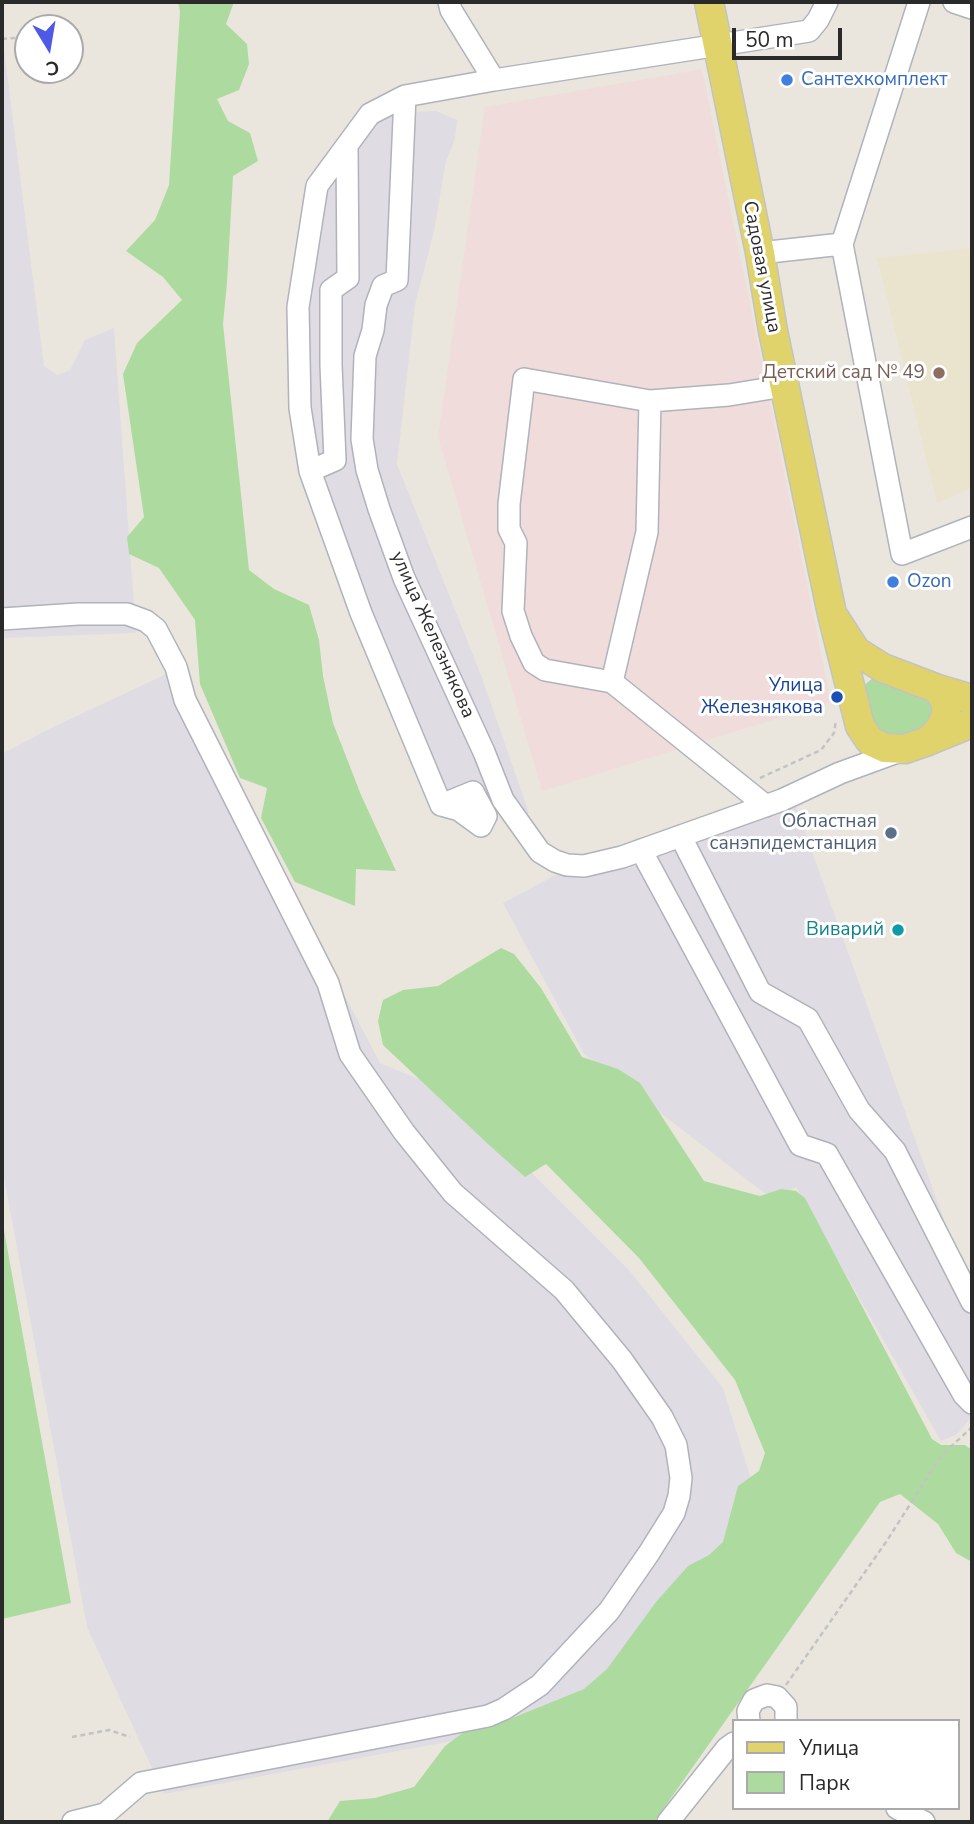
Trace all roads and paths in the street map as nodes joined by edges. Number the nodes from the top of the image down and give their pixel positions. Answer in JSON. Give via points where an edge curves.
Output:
{"nodes":[{"id":1,"x":449,"y":2,"type":"edge"},
{"id":2,"x":709,"y":2,"type":"edge"},
{"id":3,"x":827,"y":2,"type":"edge"},
{"id":4,"x":919,"y":2,"type":"edge"},
{"id":5,"x":954,"y":2,"type":"edge"},
{"id":6,"x":972,"y":8,"type":"edge"},
{"id":7,"x":718,"y":45,"type":"junction"},
{"id":8,"x":494,"y":80,"type":"junction"},
{"id":9,"x":405,"y":96,"type":"junction"},
{"id":10,"x":347,"y":147,"type":"junction"},
{"id":11,"x":842,"y":244,"type":"junction"},
{"id":12,"x":760,"y":253,"type":"junction"},
{"id":13,"x":784,"y":386,"type":"junction"},
{"id":14,"x":650,"y":401,"type":"junction"},
{"id":15,"x":310,"y":471,"type":"junction"},
{"id":16,"x":972,"y":527,"type":"edge"},
{"id":17,"x":832,"y":614,"type":"junction"},
{"id":18,"x":2,"y":619,"type":"edge"},
{"id":19,"x":883,"y":668,"type":"junction"},
{"id":20,"x":612,"y":682,"type":"junction"},
{"id":21,"x":938,"y":689,"type":"junction"},
{"id":22,"x":972,"y":699,"type":"edge"},
{"id":23,"x":850,"y":713,"type":"junction"},
{"id":24,"x":972,"y":723,"type":"edge"},
{"id":25,"x":917,"y":745,"type":"junction"},
{"id":26,"x":840,"y":773,"type":"junction"},
{"id":27,"x":754,"y":780,"type":"dead end"},
{"id":28,"x":441,"y":805,"type":"dead end"},
{"id":29,"x":766,"y":806,"type":"junction"},
{"id":30,"x":681,"y":837,"type":"junction"},
{"id":31,"x":641,"y":850,"type":"junction"},
{"id":32,"x":972,"y":1302,"type":"edge"},
{"id":33,"x":972,"y":1403,"type":"edge"},
{"id":34,"x":972,"y":1427,"type":"edge"},
{"id":35,"x":777,"y":1698,"type":"junction"},
{"id":36,"x":748,"y":1719,"type":"edge"},
{"id":37,"x":786,"y":1719,"type":"edge"},
{"id":38,"x":72,"y":1737,"type":"dead end"},
{"id":39,"x":130,"y":1737,"type":"dead end"},
{"id":40,"x":732,"y":1744,"type":"edge"},
{"id":41,"x":901,"y":1810,"type":"edge"},
{"id":42,"x":73,"y":1822,"type":"edge"},
{"id":43,"x":668,"y":1822,"type":"edge"},
{"id":44,"x":924,"y":1822,"type":"edge"}],
"edges":[{"from":1,"to":8,"type":"street"},
{"from":2,"to":7,"type":"main road","name":"Садовая улица"},
{"from":3,"to":7,"type":"street","via":[[809,31]]},
{"from":4,"to":11,"type":"street"},
{"from":5,"to":6,"type":"street"},
{"from":7,"to":8,"type":"street"},
{"from":7,"to":12,"type":"main road","name":"Садовая улица"},
{"from":8,"to":9,"type":"street"},
{"from":9,"to":10,"type":"street","via":[[370,114]]},
{"from":9,"to":31,"type":"street","name":"улица Железнякова","via":[[397,280],[383,286],[365,356],[362,439],[379,509],[404,578],[503,800],[540,852],[555,862],[584,866]]},
{"from":10,"to":15,"type":"street","via":[[317,186],[298,307],[300,408]]},
{"from":10,"to":15,"type":"street","via":[[348,278],[331,290],[335,460]]},
{"from":11,"to":12,"type":"street"},
{"from":11,"to":16,"type":"street","via":[[902,554]]},
{"from":12,"to":13,"type":"main road","name":"Садовая улица"},
{"from":13,"to":14,"type":"street"},
{"from":13,"to":17,"type":"main road","name":"Садовая улица"},
{"from":14,"to":20,"type":"street","via":[[647,532]]},
{"from":14,"to":20,"type":"street","via":[[524,379],[509,504],[509,529],[516,543],[513,611],[534,663],[545,670]]},
{"from":15,"to":28,"type":"street","via":[[361,613]]},
{"from":17,"to":19,"type":"main road","via":[[856,651]]},
{"from":17,"to":23,"type":"main road","name":"Садовая улица"},
{"from":18,"to":42,"type":"street","via":[[127,614],[156,629],[176,667],[185,700],[328,983],[350,1054],[453,1193],[564,1290],[622,1360],[676,1445],[681,1478],[674,1513],[609,1611],[540,1685],[505,1709],[141,1783],[105,1814]]},
{"from":19,"to":21,"type":"main road"},
{"from":19,"to":23,"type":"main road","via":[[872,670],[856,684]]},
{"from":20,"to":29,"type":"street"},
{"from":21,"to":22,"type":"main road"},
{"from":21,"to":25,"type":"main road","via":[[946,703],[946,716],[940,729]]},
{"from":23,"to":25,"type":"main road","via":[[870,741],[885,748]]},
{"from":23,"to":26,"type":"street","via":[[859,745]]},
{"from":23,"to":27,"type":"path","via":[[821,750]]},
{"from":24,"to":25,"type":"main road","name":"улица Железнякова"},
{"from":25,"to":26,"type":"street","name":"улица Железнякова"},
{"from":26,"to":29,"type":"street","name":"улица Железнякова"},
{"from":29,"to":30,"type":"street","name":"улица Железнякова"},
{"from":30,"to":31,"type":"street","name":"улица Железнякова"},
{"from":30,"to":32,"type":"street","via":[[760,992],[808,1019],[859,1110],[895,1152]]},
{"from":31,"to":33,"type":"street","via":[[800,1145],[827,1154]]},
{"from":34,"to":35,"type":"path","via":[[942,1456]]},
{"from":35,"to":36,"type":"street","via":[[766,1695],[754,1700]]},
{"from":35,"to":37,"type":"street","via":[[786,1707]]},
{"from":38,"to":39,"type":"path","via":[[109,1730]]},
{"from":40,"to":43,"type":"street"},
{"from":41,"to":44,"type":"street"}]}
